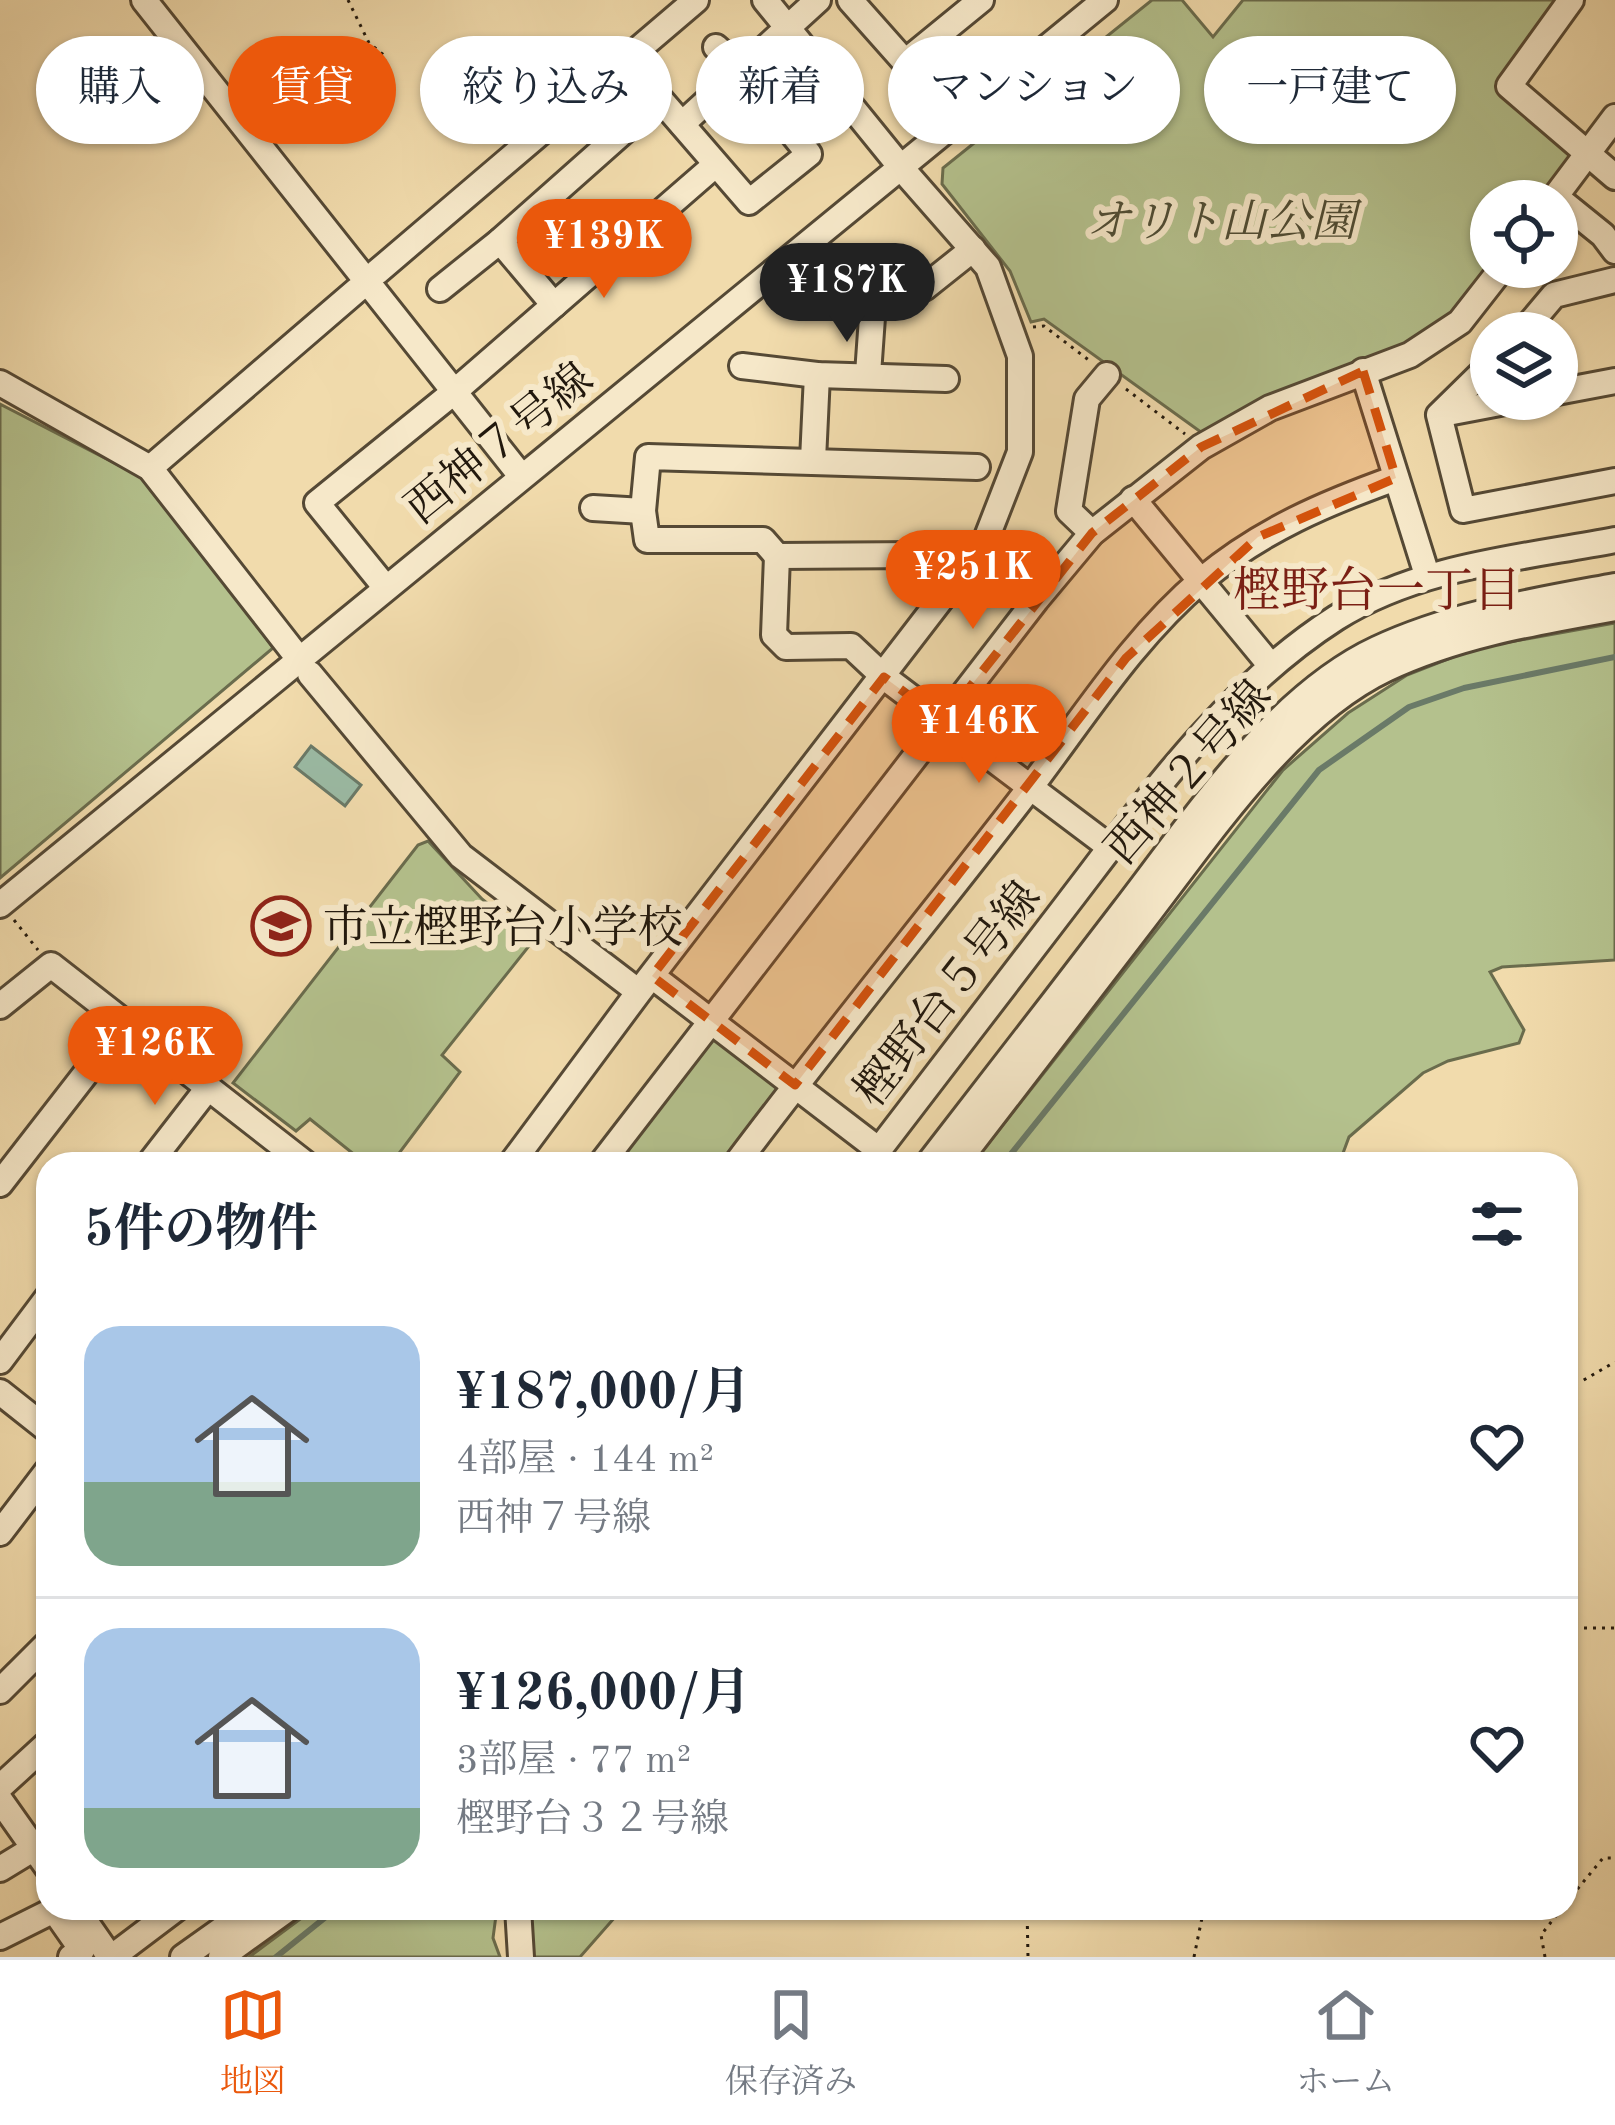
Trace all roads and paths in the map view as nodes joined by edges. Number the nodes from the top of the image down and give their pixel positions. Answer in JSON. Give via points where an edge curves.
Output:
{"nodes":[{"id":1,"x":143,"y":0,"type":"edge"},
{"id":2,"x":348,"y":0,"type":"edge"},
{"id":3,"x":696,"y":0,"type":"edge"},
{"id":4,"x":765,"y":0,"type":"edge"},
{"id":5,"x":818,"y":0,"type":"edge"},
{"id":6,"x":850,"y":0,"type":"edge"},
{"id":7,"x":981,"y":0,"type":"edge"},
{"id":8,"x":1106,"y":0,"type":"edge"},
{"id":9,"x":1571,"y":0,"type":"edge"},
{"id":10,"x":788,"y":25,"type":"junction"},
{"id":11,"x":366,"y":36,"type":"edge"},
{"id":12,"x":776,"y":36,"type":"edge"},
{"id":13,"x":937,"y":36,"type":"edge"},
{"id":14,"x":1063,"y":36,"type":"edge"},
{"id":15,"x":888,"y":43,"type":"edge"},
{"id":16,"x":696,"y":111,"type":"edge"},
{"id":17,"x":1615,"y":117,"type":"edge"},
{"id":18,"x":682,"y":124,"type":"junction"},
{"id":19,"x":801,"y":144,"type":"edge"},
{"id":20,"x":934,"y":144,"type":"edge"},
{"id":21,"x":1588,"y":154,"type":"junction"},
{"id":22,"x":714,"y":166,"type":"junction"},
{"id":23,"x":903,"y":170,"type":"junction"},
{"id":24,"x":1615,"y":177,"type":"edge"},
{"id":25,"x":1568,"y":180,"type":"edge"},
{"id":26,"x":1578,"y":217,"type":"edge"},
{"id":27,"x":500,"y":241,"type":"junction"},
{"id":28,"x":973,"y":249,"type":"junction"},
{"id":29,"x":1615,"y":251,"type":"edge"},
{"id":30,"x":377,"y":272,"type":"dead end"},
{"id":31,"x":1615,"y":280,"type":"edge"},
{"id":32,"x":1487,"y":288,"type":"edge"},
{"id":33,"x":356,"y":290,"type":"dead end"},
{"id":34,"x":440,"y":290,"type":"dead end"},
{"id":35,"x":554,"y":305,"type":"junction"},
{"id":36,"x":1540,"y":312,"type":"edge"},
{"id":37,"x":742,"y":366,"type":"dead end"},
{"id":38,"x":1363,"y":371,"type":"junction"},
{"id":39,"x":868,"y":374,"type":"junction"},
{"id":40,"x":1107,"y":374,"type":"dead end"},
{"id":41,"x":817,"y":375,"type":"junction"},
{"id":42,"x":946,"y":379,"type":"dead end"},
{"id":43,"x":1615,"y":381,"type":"edge"},
{"id":44,"x":0,"y":383,"type":"edge"},
{"id":45,"x":1470,"y":385,"type":"edge"},
{"id":46,"x":1578,"y":388,"type":"edge"},
{"id":47,"x":454,"y":392,"type":"junction"},
{"id":48,"x":1470,"y":409,"type":"edge"},
{"id":49,"x":1439,"y":415,"type":"junction"},
{"id":50,"x":813,"y":460,"type":"junction"},
{"id":51,"x":151,"y":467,"type":"junction"},
{"id":52,"x":977,"y":467,"type":"dead end"},
{"id":53,"x":521,"y":476,"type":"junction"},
{"id":54,"x":1396,"y":478,"type":"junction"},
{"id":55,"x":1615,"y":481,"type":"edge"},
{"id":56,"x":1133,"y":499,"type":"junction"},
{"id":57,"x":593,"y":508,"type":"dead end"},
{"id":58,"x":643,"y":511,"type":"junction"},
{"id":59,"x":1092,"y":533,"type":"junction"},
{"id":60,"x":1615,"y":540,"type":"edge"},
{"id":61,"x":921,"y":555,"type":"dead end"},
{"id":62,"x":777,"y":556,"type":"junction"},
{"id":63,"x":1426,"y":575,"type":"junction"},
{"id":64,"x":1201,"y":581,"type":"junction"},
{"id":65,"x":1615,"y":586,"type":"edge"},
{"id":66,"x":386,"y":589,"type":"junction"},
{"id":67,"x":1615,"y":608,"type":"edge"},
{"id":68,"x":292,"y":650,"type":"dead end"},
{"id":69,"x":1270,"y":666,"type":"junction"},
{"id":70,"x":310,"y":674,"type":"dead end"},
{"id":71,"x":884,"y":677,"type":"junction"},
{"id":72,"x":943,"y":722,"type":"junction"},
{"id":73,"x":1030,"y":787,"type":"junction"},
{"id":74,"x":1111,"y":848,"type":"junction"},
{"id":75,"x":0,"y":905,"type":"edge"},
{"id":76,"x":50,"y":965,"type":"junction"},
{"id":77,"x":641,"y":981,"type":"junction"},
{"id":78,"x":0,"y":1006,"type":"edge"},
{"id":79,"x":711,"y":1021,"type":"junction"},
{"id":80,"x":125,"y":1023,"type":"junction"},
{"id":81,"x":795,"y":1084,"type":"junction"},
{"id":82,"x":208,"y":1088,"type":"junction"},
{"id":83,"x":158,"y":1152,"type":"edge"},
{"id":84,"x":284,"y":1152,"type":"edge"},
{"id":85,"x":520,"y":1152,"type":"edge"},
{"id":86,"x":610,"y":1152,"type":"edge"},
{"id":87,"x":745,"y":1152,"type":"edge"},
{"id":88,"x":868,"y":1152,"type":"edge"},
{"id":89,"x":877,"y":1152,"type":"edge"},
{"id":90,"x":937,"y":1152,"type":"edge"},
{"id":91,"x":965,"y":1152,"type":"edge"},
{"id":92,"x":0,"y":1184,"type":"edge"},
{"id":93,"x":36,"y":1314,"type":"edge"},
{"id":94,"x":0,"y":1360,"type":"edge"},
{"id":95,"x":1615,"y":1361,"type":"edge"},
{"id":96,"x":1578,"y":1381,"type":"edge"},
{"id":97,"x":0,"y":1392,"type":"edge"},
{"id":98,"x":36,"y":1420,"type":"edge"},
{"id":99,"x":36,"y":1486,"type":"edge"},
{"id":100,"x":0,"y":1533,"type":"edge"},
{"id":101,"x":1578,"y":1628,"type":"edge"},
{"id":102,"x":1615,"y":1628,"type":"edge"},
{"id":103,"x":36,"y":1655,"type":"edge"},
{"id":104,"x":0,"y":1691,"type":"edge"},
{"id":105,"x":36,"y":1754,"type":"edge"},
{"id":106,"x":0,"y":1786,"type":"edge"},
{"id":107,"x":0,"y":1800,"type":"edge"},
{"id":108,"x":36,"y":1844,"type":"edge"},
{"id":109,"x":36,"y":1855,"type":"edge"},
{"id":110,"x":1615,"y":1858,"type":"edge"},
{"id":111,"x":0,"y":1869,"type":"edge"},
{"id":112,"x":1578,"y":1889,"type":"edge"},
{"id":113,"x":36,"y":1919,"type":"edge"},
{"id":114,"x":61,"y":1920,"type":"edge"},
{"id":115,"x":85,"y":1920,"type":"edge"},
{"id":116,"x":155,"y":1920,"type":"edge"},
{"id":117,"x":235,"y":1920,"type":"edge"},
{"id":118,"x":272,"y":1920,"type":"edge"},
{"id":119,"x":519,"y":1920,"type":"edge"},
{"id":120,"x":1027,"y":1920,"type":"edge"},
{"id":121,"x":1202,"y":1920,"type":"edge"},
{"id":122,"x":1553,"y":1920,"type":"edge"},
{"id":123,"x":0,"y":1937,"type":"edge"},
{"id":124,"x":71,"y":1957,"type":"edge"},
{"id":125,"x":111,"y":1957,"type":"edge"},
{"id":126,"x":183,"y":1957,"type":"edge"},
{"id":127,"x":220,"y":1957,"type":"edge"},
{"id":128,"x":521,"y":1957,"type":"edge"},
{"id":129,"x":1028,"y":1957,"type":"edge"},
{"id":130,"x":1194,"y":1957,"type":"edge"},
{"id":131,"x":1545,"y":1957,"type":"edge"}],
"edges":[{"from":1,"to":47,"type":"street"},
{"from":2,"to":11,"type":"path"},
{"from":3,"to":30,"type":"street"},
{"from":4,"to":10,"type":"street"},
{"from":5,"to":10,"type":"street"},
{"from":6,"to":15,"type":"street"},
{"from":7,"to":13,"type":"street"},
{"from":8,"to":14,"type":"street","name":"西神７号線"},
{"from":9,"to":21,"type":"street","via":[[1509,86]]},
{"from":10,"to":12,"type":"street"},
{"from":10,"to":23,"type":"street"},
{"from":16,"to":18,"type":"street"},
{"from":17,"to":21,"type":"street"},
{"from":18,"to":22,"type":"street"},
{"from":18,"to":27,"type":"street","via":[[660,99]]},
{"from":19,"to":22,"type":"street","via":[[809,154],[749,202]]},
{"from":20,"to":23,"type":"street","name":"西神７号線"},
{"from":21,"to":24,"type":"street"},
{"from":21,"to":25,"type":"street"},
{"from":22,"to":35,"type":"street"},
{"from":23,"to":28,"type":"street"},
{"from":23,"to":53,"type":"street","name":"西神７号線"},
{"from":26,"to":29,"type":"street"},
{"from":27,"to":34,"type":"street"},
{"from":27,"to":35,"type":"street"},
{"from":28,"to":39,"type":"street","via":[[924,288],[874,289]]},
{"from":28,"to":71,"type":"street","via":[[988,267],[1020,356],[1020,452],[985,542]]},
{"from":31,"to":36,"type":"street","via":[[1554,295]]},
{"from":32,"to":38,"type":"street","via":[[1460,322],[1409,355]]},
{"from":33,"to":51,"type":"street"},
{"from":35,"to":47,"type":"street"},
{"from":37,"to":41,"type":"street"},
{"from":38,"to":54,"type":"street"},
{"from":38,"to":56,"type":"street","via":[[1201,446]]},
{"from":39,"to":41,"type":"street"},
{"from":39,"to":42,"type":"street"},
{"from":40,"to":59,"type":"street","via":[[1087,399],[1069,511]]},
{"from":41,"to":50,"type":"street"},
{"from":43,"to":46,"type":"street"},
{"from":44,"to":51,"type":"street"},
{"from":45,"to":49,"type":"street"},
{"from":47,"to":53,"type":"street"},
{"from":47,"to":66,"type":"street","via":[[317,503]]},
{"from":48,"to":49,"type":"street"},
{"from":49,"to":55,"type":"street","via":[[1463,510]]},
{"from":50,"to":52,"type":"street"},
{"from":50,"to":58,"type":"street","via":[[648,457]]},
{"from":51,"to":68,"type":"street"},
{"from":53,"to":66,"type":"street","name":"西神７号線"},
{"from":54,"to":63,"type":"street"},
{"from":54,"to":64,"type":"street","via":[[1279,526]]},
{"from":56,"to":59,"type":"street"},
{"from":56,"to":64,"type":"street"},
{"from":57,"to":58,"type":"street"},
{"from":58,"to":62,"type":"street","via":[[646,540],[763,540]]},
{"from":59,"to":72,"type":"street"},
{"from":60,"to":63,"type":"street","name":"樫野台５号線"},
{"from":61,"to":62,"type":"street"},
{"from":62,"to":71,"type":"street","via":[[774,634],[787,647],[851,646]]},
{"from":63,"to":69,"type":"street","name":"樫野台５号線","via":[[1338,616]]},
{"from":64,"to":69,"type":"street"},
{"from":64,"to":73,"type":"street","via":[[1126,658]]},
{"from":65,"to":90,"type":"street","name":"西神２号線","via":[[1489,609],[1375,650],[1316,688],[1189,826]]},
{"from":66,"to":75,"type":"street","name":"西神７号線"},
{"from":67,"to":91,"type":"street","name":"西神２号線","via":[[1495,630],[1385,669],[1329,704],[1205,840]]},
{"from":69,"to":74,"type":"street","name":"樫野台５号線","via":[[1215,719]]},
{"from":70,"to":77,"type":"street","via":[[461,856]]},
{"from":71,"to":72,"type":"street"},
{"from":71,"to":77,"type":"street"},
{"from":72,"to":73,"type":"street"},
{"from":72,"to":79,"type":"street"},
{"from":73,"to":74,"type":"street"},
{"from":73,"to":81,"type":"street"},
{"from":74,"to":89,"type":"street","name":"樫野台５号線"},
{"from":75,"to":76,"type":"path"},
{"from":76,"to":78,"type":"street"},
{"from":76,"to":80,"type":"street"},
{"from":77,"to":79,"type":"street"},
{"from":77,"to":85,"type":"street"},
{"from":79,"to":81,"type":"street"},
{"from":79,"to":86,"type":"street"},
{"from":80,"to":82,"type":"street"},
{"from":80,"to":92,"type":"street"},
{"from":81,"to":87,"type":"street"},
{"from":81,"to":88,"type":"street"},
{"from":82,"to":83,"type":"street"},
{"from":82,"to":84,"type":"street"},
{"from":93,"to":94,"type":"street"},
{"from":95,"to":96,"type":"path"},
{"from":97,"to":98,"type":"street"},
{"from":99,"to":100,"type":"street"},
{"from":101,"to":102,"type":"path"},
{"from":103,"to":104,"type":"street"},
{"from":105,"to":106,"type":"street"},
{"from":107,"to":108,"type":"street"},
{"from":109,"to":111,"type":"street"},
{"from":110,"to":112,"type":"path","via":[[1603,1858]]},
{"from":113,"to":123,"type":"street"},
{"from":114,"to":124,"type":"street","via":[[82,1950]]},
{"from":115,"to":125,"type":"street"},
{"from":116,"to":125,"type":"street"},
{"from":117,"to":126,"type":"street"},
{"from":118,"to":127,"type":"street"},
{"from":119,"to":128,"type":"street"},
{"from":120,"to":129,"type":"path"},
{"from":121,"to":130,"type":"path"},
{"from":122,"to":131,"type":"path","via":[[1541,1935]]}]}
